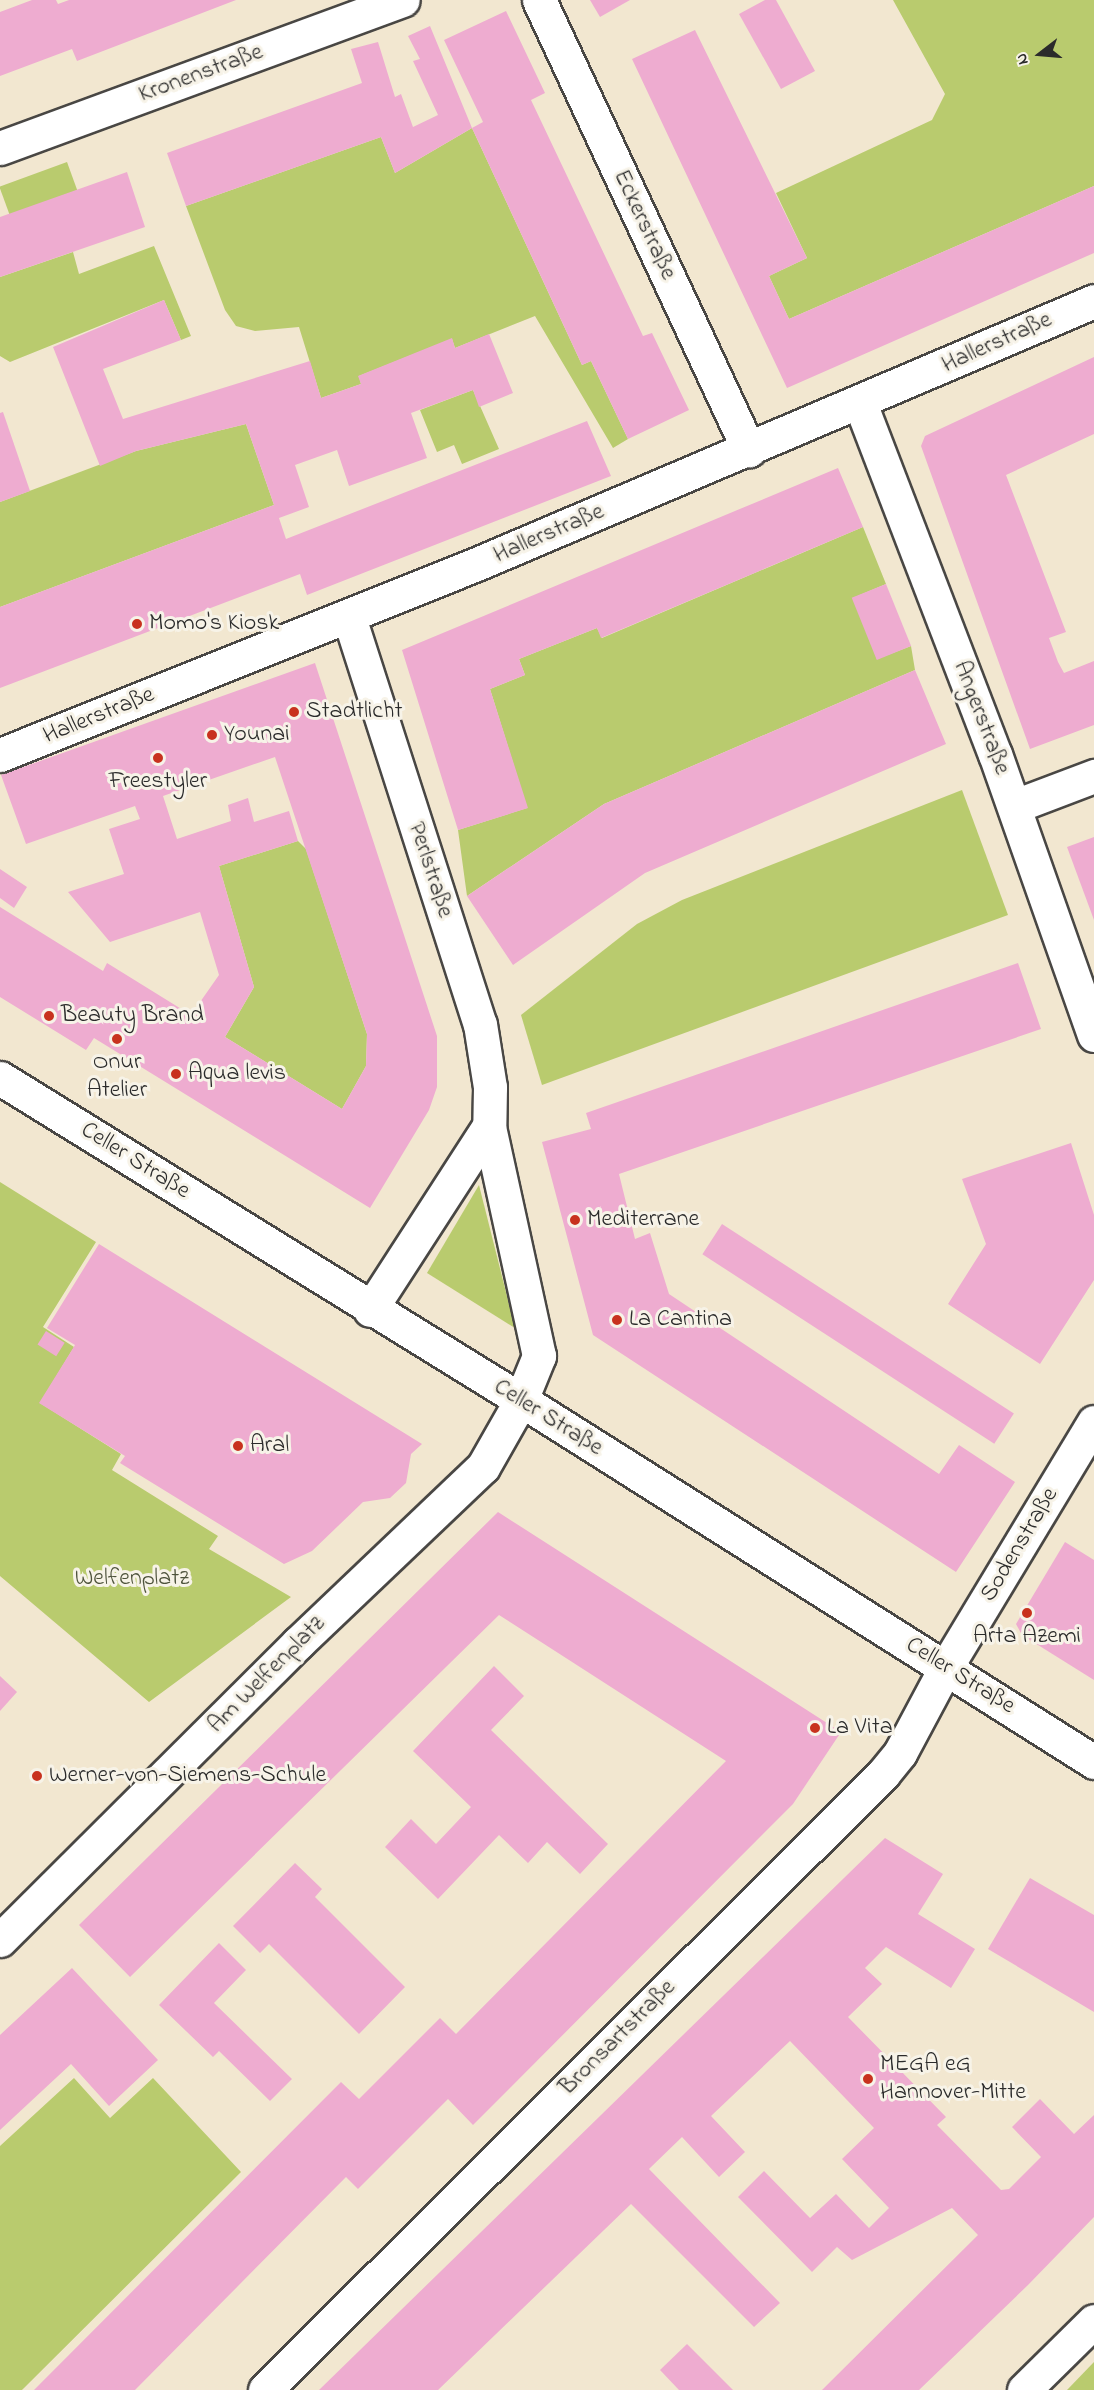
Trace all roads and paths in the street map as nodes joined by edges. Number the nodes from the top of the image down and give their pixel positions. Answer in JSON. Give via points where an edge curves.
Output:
{"nodes":[{"id":1,"x":403,"y":0,"type":"edge"},
{"id":2,"x":539,"y":0,"type":"edge"},
{"id":3,"x":0,"y":148,"type":"edge"},
{"id":4,"x":1094,"y":301,"type":"edge"},
{"id":5,"x":860,"y":403,"type":"junction"},
{"id":6,"x":748,"y":451,"type":"junction"},
{"id":7,"x":349,"y":617,"type":"junction"},
{"id":8,"x":0,"y":755,"type":"edge"},
{"id":9,"x":1094,"y":776,"type":"edge"},
{"id":10,"x":1015,"y":806,"type":"junction"},
{"id":11,"x":1094,"y":1035,"type":"edge"},
{"id":12,"x":0,"y":1078,"type":"edge"},
{"id":13,"x":489,"y":1126,"type":"junction"},
{"id":14,"x":370,"y":1310,"type":"junction"},
{"id":15,"x":520,"y":1400,"type":"junction"},
{"id":16,"x":1094,"y":1422,"type":"edge"},
{"id":17,"x":945,"y":1667,"type":"junction"},
{"id":18,"x":1094,"y":1762,"type":"edge"},
{"id":19,"x":0,"y":1940,"type":"edge"},
{"id":20,"x":1094,"y":2321,"type":"edge"},
{"id":21,"x":265,"y":2390,"type":"edge"},
{"id":22,"x":1024,"y":2390,"type":"edge"}],
"edges":[{"from":1,"to":3,"type":"street","name":"Kronenstraße"},
{"from":2,"to":6,"type":"street","name":"Eckerstraße"},
{"from":4,"to":5,"type":"street","name":"Hallerstraße"},
{"from":5,"to":6,"type":"street","name":"Hallerstraße"},
{"from":5,"to":10,"type":"street","name":"Angerstraße"},
{"from":6,"to":7,"type":"street","name":"Hallerstraße"},
{"from":7,"to":8,"type":"street","name":"Hallerstraße"},
{"from":7,"to":13,"type":"street","name":"Perlstraße","via":[[480,1024],[490,1087]]},
{"from":9,"to":10,"type":"street"},
{"from":10,"to":11,"type":"street","name":"Angerstraße"},
{"from":12,"to":14,"type":"street","name":"Celler Straße"},
{"from":13,"to":14,"type":"street"},
{"from":13,"to":15,"type":"street","name":"Perlstraße","via":[[539,1356]]},
{"from":14,"to":15,"type":"street","name":"Celler Straße"},
{"from":15,"to":17,"type":"street","name":"Celler Straße"},
{"from":15,"to":19,"type":"street","name":"Am Welfenplatz","via":[[483,1467],[298,1643]]},
{"from":16,"to":17,"type":"street","name":"Sodenstraße"},
{"from":17,"to":18,"type":"street","name":"Celler Straße"},
{"from":17,"to":21,"type":"street","name":"Bronsartstraße","via":[[900,1753],[883,1774]]},
{"from":20,"to":22,"type":"street"}]}
